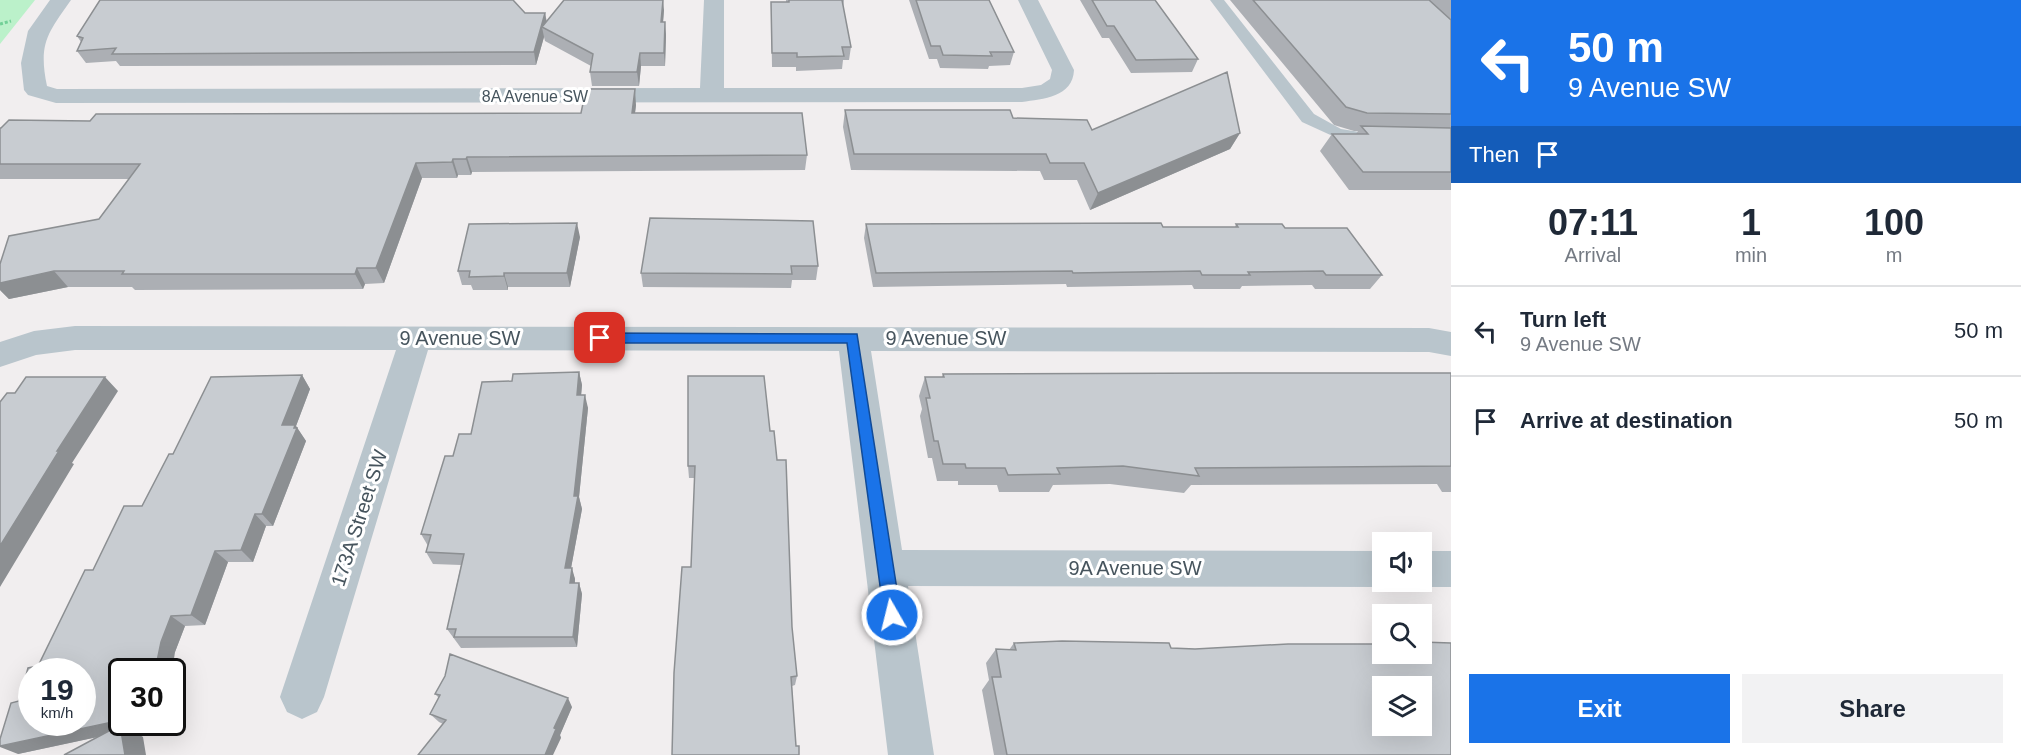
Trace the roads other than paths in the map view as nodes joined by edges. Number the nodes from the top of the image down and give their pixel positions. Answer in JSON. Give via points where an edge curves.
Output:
{"nodes":[{"id":1,"x":61,"y":0,"type":"edge"},
{"id":2,"x":714,"y":0,"type":"edge"},
{"id":3,"x":1028,"y":0,"type":"edge"},
{"id":4,"x":1217,"y":0,"type":"edge"},
{"id":5,"x":712,"y":95,"type":"junction"},
{"id":6,"x":1386,"y":138,"type":"edge"},
{"id":7,"x":416,"y":338,"type":"junction"},
{"id":8,"x":853,"y":338,"type":"junction"},
{"id":9,"x":1451,"y":344,"type":"edge"},
{"id":10,"x":5,"y":353,"type":"edge"},
{"id":11,"x":886,"y":568,"type":"junction"},
{"id":12,"x":1372,"y":569,"type":"edge"},
{"id":13,"x":1432,"y":569,"type":"edge"},
{"id":14,"x":1451,"y":569,"type":"edge"},
{"id":15,"x":302,"y":698,"type":"dead end"},
{"id":16,"x":911,"y":755,"type":"edge"}],
"edges":[{"from":1,"to":5,"type":"street","name":"8A Avenue SW","via":[[37,31],[33,48],[36,90],[46,94]]},
{"from":2,"to":5,"type":"street"},
{"from":3,"to":5,"type":"street","name":"8A Avenue SW","via":[[1063,70],[1064,78],[1059,85],[1044,91],[1022,95]]},
{"from":4,"to":6,"type":"lane","via":[[1308,118],[1327,130],[1354,138]]},
{"from":7,"to":8,"type":"street","name":"9 Avenue SW"},
{"from":7,"to":10,"type":"street","name":"9 Avenue SW","via":[[75,338],[43,341]]},
{"from":7,"to":15,"type":"street","name":"173A Street SW"},
{"from":8,"to":9,"type":"street","name":"9 Avenue SW","via":[[1430,340]]},
{"from":8,"to":11,"type":"street"},
{"from":11,"to":12,"type":"street","name":"9A Avenue SW"},
{"from":11,"to":16,"type":"street"},
{"from":13,"to":14,"type":"street"}]}
